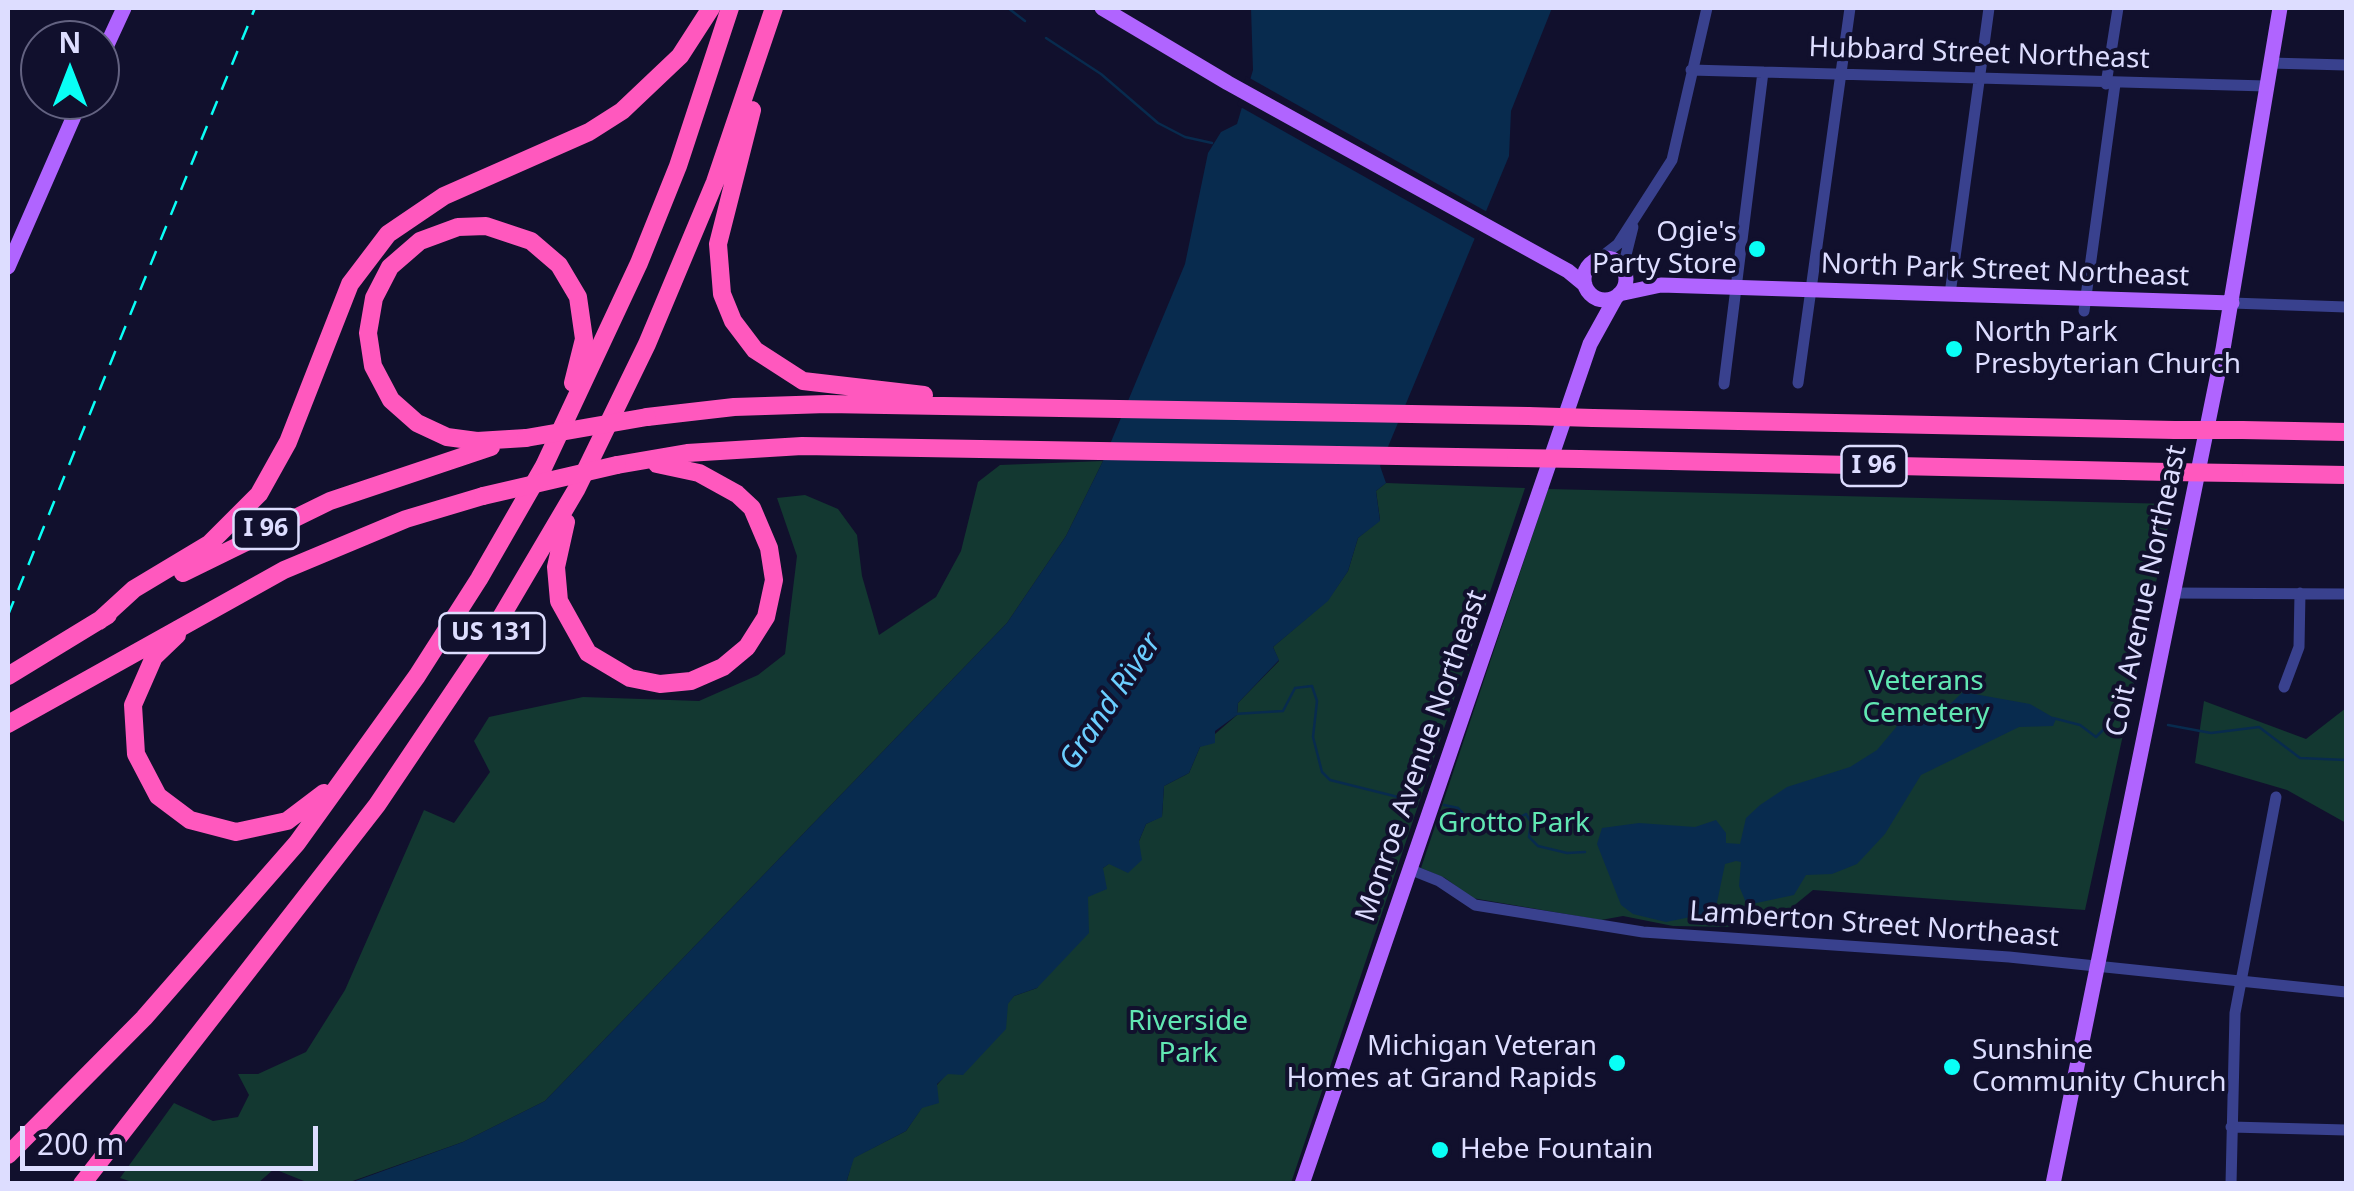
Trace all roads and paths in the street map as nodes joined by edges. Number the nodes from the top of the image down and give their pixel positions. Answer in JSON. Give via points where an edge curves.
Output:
{"nodes":[{"id":1,"x":711,"y":8,"type":"edge"},
{"id":2,"x":730,"y":8,"type":"edge"},
{"id":3,"x":774,"y":8,"type":"edge"},
{"id":4,"x":1102,"y":8,"type":"edge"},
{"id":5,"x":1708,"y":8,"type":"edge"},
{"id":6,"x":1850,"y":8,"type":"edge"},
{"id":7,"x":1988,"y":8,"type":"edge"},
{"id":8,"x":2118,"y":8,"type":"edge"},
{"id":9,"x":2280,"y":8,"type":"edge"},
{"id":10,"x":2270,"y":62,"type":"junction"},
{"id":11,"x":2346,"y":64,"type":"edge"},
{"id":12,"x":1691,"y":70,"type":"junction"},
{"id":13,"x":1763,"y":72,"type":"junction"},
{"id":14,"x":1840,"y":73,"type":"junction"},
{"id":15,"x":1979,"y":79,"type":"junction"},
{"id":16,"x":2110,"y":84,"type":"junction"},
{"id":17,"x":2266,"y":86,"type":"junction"},
{"id":18,"x":73,"y":120,"type":"edge"},
{"id":19,"x":1636,"y":220,"type":"junction"},
{"id":20,"x":1544,"y":259,"type":"junction"},
{"id":21,"x":1596,"y":260,"type":"junction"},
{"id":22,"x":8,"y":267,"type":"edge"},
{"id":23,"x":1624,"y":268,"type":"junction"},
{"id":24,"x":1661,"y":284,"type":"junction"},
{"id":25,"x":1736,"y":288,"type":"junction"},
{"id":26,"x":1586,"y":289,"type":"junction"},
{"id":27,"x":1810,"y":289,"type":"junction"},
{"id":28,"x":1950,"y":294,"type":"junction"},
{"id":29,"x":1618,"y":295,"type":"junction"},
{"id":30,"x":2232,"y":304,"type":"junction"},
{"id":31,"x":2085,"y":305,"type":"junction"},
{"id":32,"x":2346,"y":307,"type":"edge"},
{"id":33,"x":1590,"y":344,"type":"junction"},
{"id":34,"x":1798,"y":383,"type":"dead end"},
{"id":35,"x":1724,"y":384,"type":"dead end"},
{"id":36,"x":1019,"y":408,"type":"junction"},
{"id":37,"x":2346,"y":432,"type":"edge"},
{"id":38,"x":526,"y":438,"type":"junction"},
{"id":39,"x":624,"y":464,"type":"junction"},
{"id":40,"x":544,"y":466,"type":"junction"},
{"id":41,"x":2346,"y":475,"type":"edge"},
{"id":42,"x":576,"y":490,"type":"junction"},
{"id":43,"x":2173,"y":593,"type":"junction"},
{"id":44,"x":2300,"y":594,"type":"junction"},
{"id":45,"x":2346,"y":594,"type":"edge"},
{"id":46,"x":219,"y":603,"type":"junction"},
{"id":47,"x":99,"y":621,"type":"junction"},
{"id":48,"x":8,"y":676,"type":"edge"},
{"id":49,"x":2284,"y":688,"type":"dead end"},
{"id":50,"x":8,"y":724,"type":"edge"},
{"id":51,"x":352,"y":770,"type":"junction"},
{"id":52,"x":2276,"y":797,"type":"dead end"},
{"id":53,"x":1409,"y":869,"type":"junction"},
{"id":54,"x":2096,"y":968,"type":"junction"},
{"id":55,"x":2242,"y":984,"type":"junction"},
{"id":56,"x":2346,"y":992,"type":"edge"},
{"id":57,"x":2231,"y":1127,"type":"junction"},
{"id":58,"x":2346,"y":1130,"type":"edge"},
{"id":59,"x":8,"y":1155,"type":"edge"},
{"id":60,"x":82,"y":1184,"type":"edge"},
{"id":61,"x":1302,"y":1184,"type":"edge"},
{"id":62,"x":2052,"y":1184,"type":"edge"},
{"id":63,"x":2231,"y":1184,"type":"edge"}],
"edges":[{"from":1,"to":47,"type":"highway","via":[[680,56],[622,111],[444,196],[388,234],[350,284],[288,442],[259,494],[208,544],[134,589]]},
{"from":2,"to":40,"type":"highway","number":"US 131","via":[[639,263]]},
{"from":3,"to":36,"type":"highway","via":[[718,244],[720,285],[733,321],[755,350],[803,381]]},
{"from":3,"to":42,"type":"highway","number":"US 131","via":[[716,182]]},
{"from":4,"to":20,"type":"main road"},
{"from":5,"to":12,"type":"street"},
{"from":6,"to":14,"type":"street"},
{"from":7,"to":15,"type":"street"},
{"from":8,"to":16,"type":"street"},
{"from":9,"to":10,"type":"main road","name":"Coit Avenue Northeast"},
{"from":10,"to":11,"type":"street"},
{"from":10,"to":17,"type":"main road","name":"Coit Avenue Northeast"},
{"from":12,"to":13,"type":"street","name":"Hubbard Street Northeast"},
{"from":12,"to":19,"type":"street","via":[[1672,160]]},
{"from":13,"to":14,"type":"street","name":"Hubbard Street Northeast"},
{"from":13,"to":25,"type":"street"},
{"from":14,"to":15,"type":"street","name":"Hubbard Street Northeast"},
{"from":14,"to":27,"type":"street"},
{"from":15,"to":16,"type":"street","name":"Hubbard Street Northeast"},
{"from":15,"to":28,"type":"street"},
{"from":16,"to":17,"type":"street","name":"Hubbard Street Northeast"},
{"from":16,"to":31,"type":"street"},
{"from":17,"to":30,"type":"main road","name":"Coit Avenue Northeast"},
{"from":18,"to":22,"type":"main road"},
{"from":19,"to":21,"type":"street"},
{"from":19,"to":23,"type":"street"},
{"from":20,"to":21,"type":"main road"},
{"from":20,"to":26,"type":"main road"},
{"from":21,"to":23,"type":"main road","via":[[1613,259]]},
{"from":21,"to":26,"type":"main road","via":[[1585,272]]},
{"from":23,"to":24,"type":"main road","name":"North Park Street Northeast"},
{"from":23,"to":29,"type":"main road"},
{"from":24,"to":25,"type":"main road","name":"North Park Street Northeast"},
{"from":24,"to":29,"type":"main road","name":"North Park Street Northeast"},
{"from":25,"to":27,"type":"main road","name":"North Park Street Northeast"},
{"from":25,"to":35,"type":"street"},
{"from":26,"to":29,"type":"main road","via":[[1604,300]]},
{"from":26,"to":33,"type":"main road","name":"Monroe Avenue Northeast"},
{"from":27,"to":28,"type":"main road","name":"North Park Street Northeast"},
{"from":27,"to":34,"type":"street"},
{"from":28,"to":31,"type":"main road","name":"North Park Street Northeast"},
{"from":29,"to":33,"type":"main road","name":"Monroe Avenue Northeast"},
{"from":30,"to":31,"type":"main road","name":"North Park Street Northeast"},
{"from":30,"to":32,"type":"street","name":"North Park Street Northeast"},
{"from":30,"to":43,"type":"main road","name":"Coit Avenue Northeast"},
{"from":33,"to":53,"type":"main road","name":"Monroe Avenue Northeast"},
{"from":36,"to":37,"type":"highway","number":"I 96","bridge":true},
{"from":36,"to":38,"type":"highway","number":"I 96","bridge":true,"via":[[796,404],[647,417]]},
{"from":38,"to":40,"type":"highway","via":[[466,441],[436,434],[407,417],[378,379],[368,333],[374,298],[396,260],[428,236],[468,226],[515,234],[551,256],[574,289],[583,351]]},
{"from":38,"to":47,"type":"highway","number":"I 96","via":[[266,528]]},
{"from":39,"to":41,"type":"highway","number":"I 96","bridge":true,"via":[[802,446]]},
{"from":39,"to":42,"type":"highway","via":[[699,473],[737,494],[762,526],[774,580],[766,617],[747,647],[723,667],[692,681],[660,684],[630,678],[588,653],[559,602],[556,567]]},
{"from":39,"to":46,"type":"highway","number":"I 96","bridge":true,"via":[[483,496],[374,531]]},
{"from":40,"to":51,"type":"highway","number":"US 131","via":[[478,580]]},
{"from":42,"to":60,"type":"highway","number":"US 131","via":[[484,646],[377,805]]},
{"from":43,"to":44,"type":"street"},
{"from":43,"to":54,"type":"main road","name":"Coit Avenue Northeast"},
{"from":44,"to":45,"type":"street"},
{"from":44,"to":49,"type":"street","via":[[2299,647]]},
{"from":46,"to":50,"type":"highway","number":"I 96"},
{"from":46,"to":51,"type":"highway","via":[[154,657],[140,682],[132,726],[136,754],[158,796],[210,828],[264,830],[300,814]]},
{"from":47,"to":48,"type":"highway","number":"I 96"},
{"from":51,"to":59,"type":"highway","number":"US 131","via":[[228,927]]},
{"from":52,"to":55,"type":"street"},
{"from":53,"to":54,"type":"street","name":"Lamberton Street Northeast","via":[[1474,905],[1616,928]]},
{"from":53,"to":61,"type":"main road","name":"Monroe Avenue Northeast"},
{"from":54,"to":55,"type":"street","name":"Lamberton Street Northeast"},
{"from":54,"to":62,"type":"main road","name":"Coit Avenue Northeast"},
{"from":55,"to":56,"type":"street","name":"Lamberton Street Northeast"},
{"from":55,"to":57,"type":"street"},
{"from":57,"to":58,"type":"street"},
{"from":57,"to":63,"type":"street"}]}
